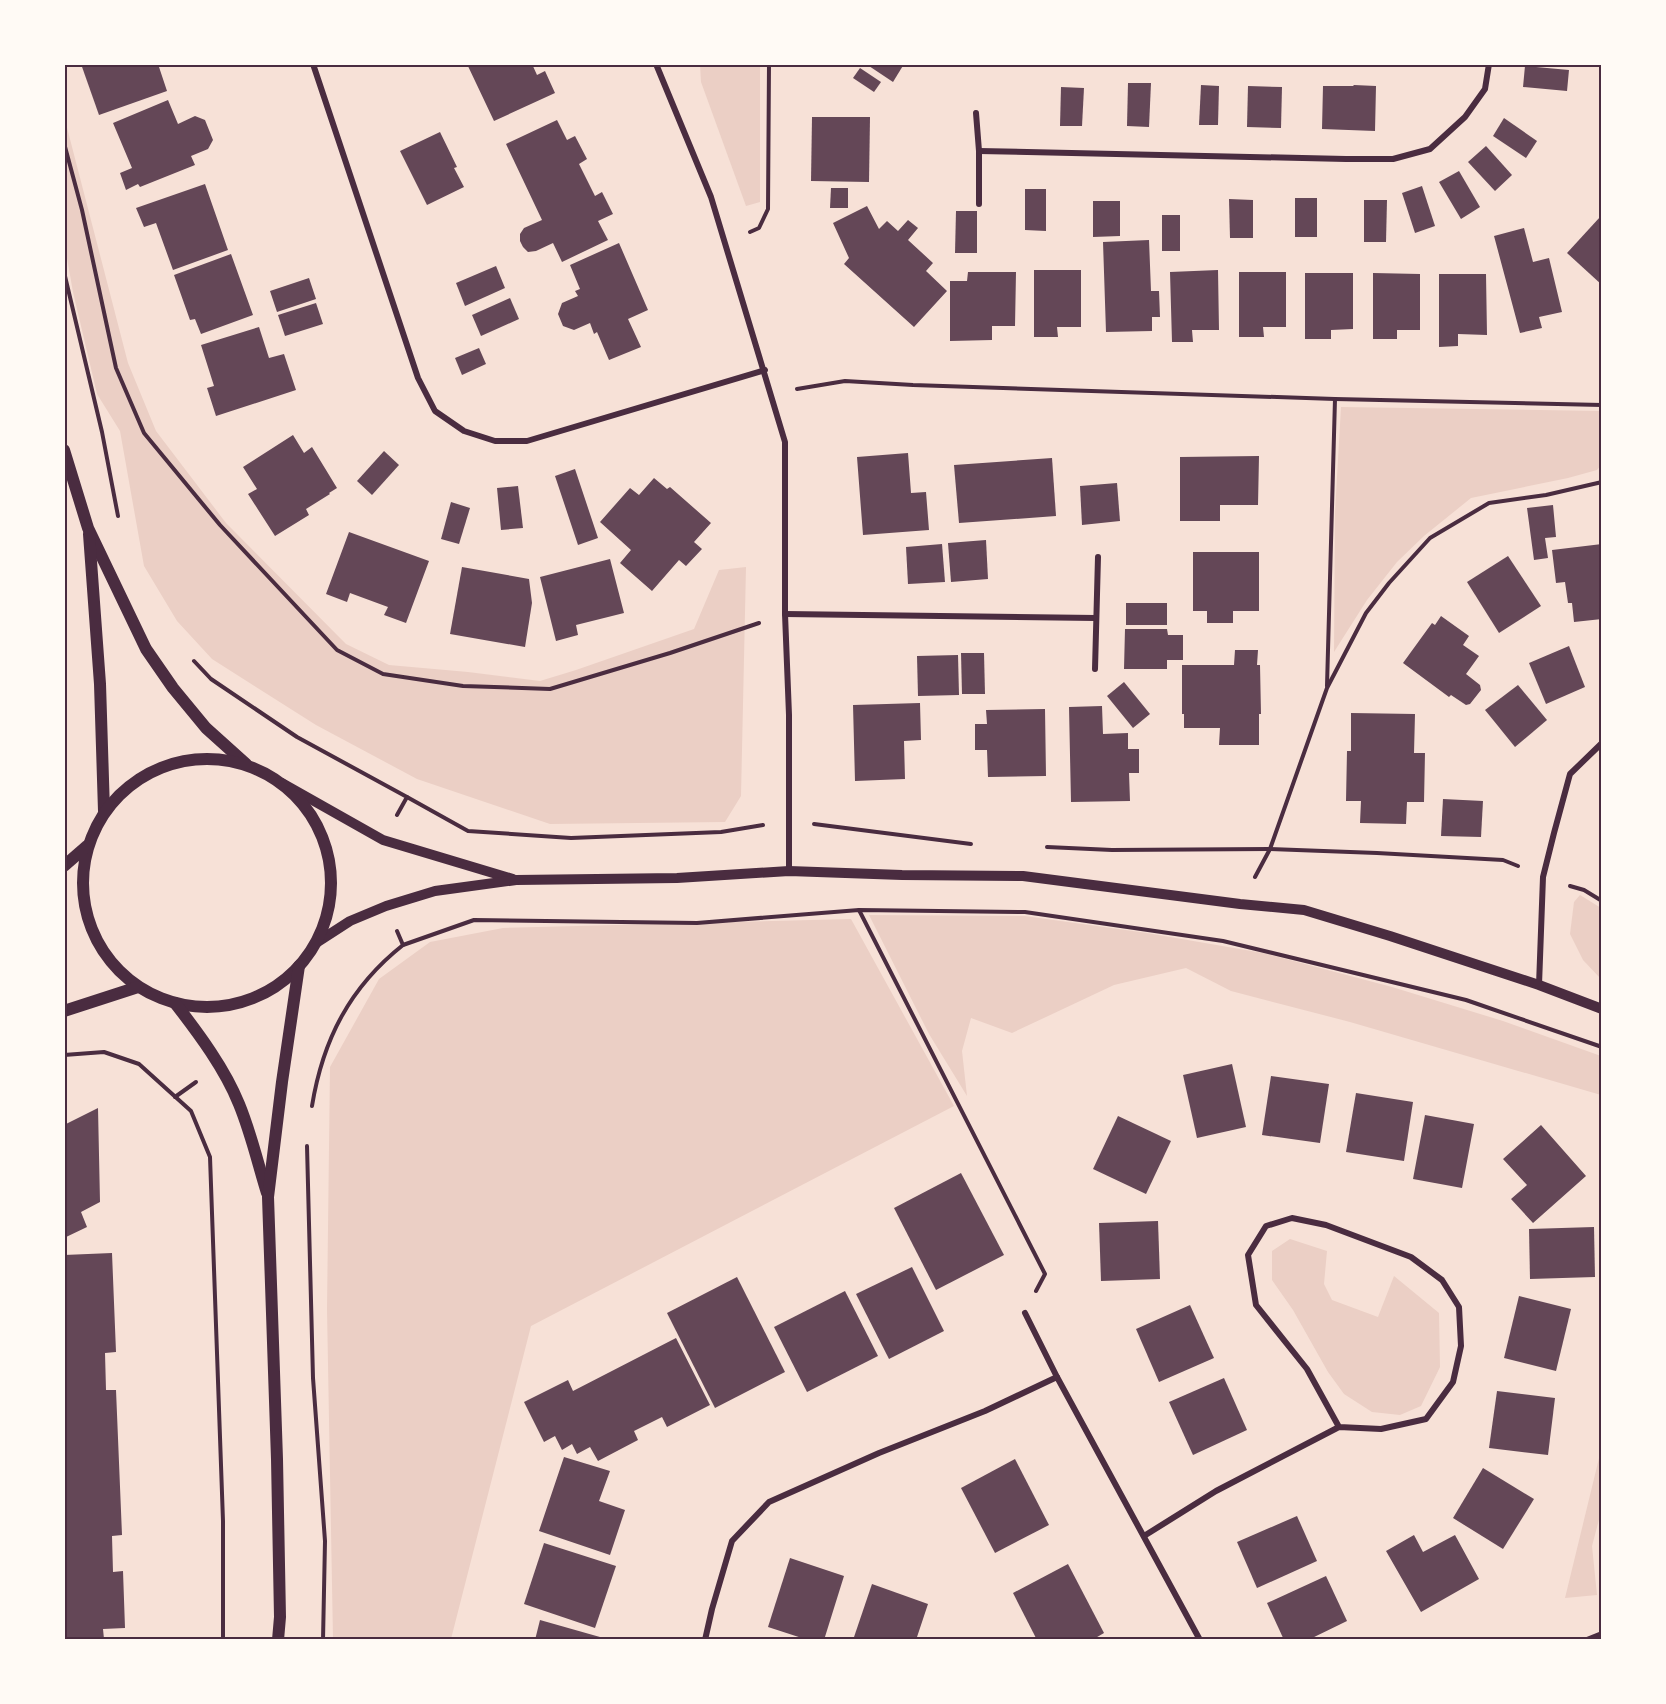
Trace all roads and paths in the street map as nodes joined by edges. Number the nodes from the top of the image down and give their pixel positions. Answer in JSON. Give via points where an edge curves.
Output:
{"nodes":[{"id":1,"x":313,"y":64,"type":"edge"},
{"id":2,"x":656,"y":64,"type":"edge"},
{"id":3,"x":769,"y":64,"type":"edge"},
{"id":4,"x":1488,"y":64,"type":"edge"},
{"id":5,"x":976,"y":113,"type":"dead end"},
{"id":6,"x":64,"y":143,"type":"edge"},
{"id":7,"x":979,"y":151,"type":"junction"},
{"id":8,"x":979,"y":204,"type":"dead end"},
{"id":9,"x":724,"y":243,"type":"junction"},
{"id":10,"x":64,"y":272,"type":"edge"},
{"id":11,"x":765,"y":370,"type":"junction"},
{"id":12,"x":770,"y":394,"type":"junction"},
{"id":13,"x":1335,"y":399,"type":"junction"},
{"id":14,"x":1602,"y":405,"type":"edge"},
{"id":15,"x":64,"y":450,"type":"edge"},
{"id":16,"x":1602,"y":482,"type":"edge"},
{"id":17,"x":120,"y":522,"type":"dead end"},
{"id":18,"x":88,"y":528,"type":"junction"},
{"id":19,"x":1098,"y":557,"type":"dead end"},
{"id":20,"x":785,"y":614,"type":"junction"},
{"id":21,"x":1096,"y":618,"type":"junction"},
{"id":22,"x":191,"y":659,"type":"dead end"},
{"id":23,"x":1095,"y":669,"type":"dead end"},
{"id":24,"x":1327,"y":688,"type":"junction"},
{"id":25,"x":1602,"y":743,"type":"edge"},
{"id":26,"x":246,"y":764,"type":"junction"},
{"id":27,"x":282,"y":783,"type":"junction"},
{"id":28,"x":407,"y":797,"type":"junction"},
{"id":29,"x":104,"y":811,"type":"junction"},
{"id":30,"x":790,"y":820,"type":"junction"},
{"id":31,"x":383,"y":840,"type":"junction"},
{"id":32,"x":973,"y":844,"type":"dead end"},
{"id":33,"x":87,"y":846,"type":"junction"},
{"id":34,"x":1042,"y":847,"type":"dead end"},
{"id":35,"x":1270,"y":849,"type":"junction"},
{"id":36,"x":64,"y":866,"type":"edge"},
{"id":37,"x":789,"y":871,"type":"junction"},
{"id":38,"x":1543,"y":877,"type":"junction"},
{"id":39,"x":516,"y":880,"type":"junction"},
{"id":40,"x":1602,"y":901,"type":"edge"},
{"id":41,"x":1240,"y":904,"type":"junction"},
{"id":42,"x":386,"y":906,"type":"junction"},
{"id":43,"x":859,"y":910,"type":"junction"},
{"id":44,"x":316,"y":943,"type":"junction"},
{"id":45,"x":403,"y":945,"type":"junction"},
{"id":46,"x":299,"y":966,"type":"junction"},
{"id":47,"x":1539,"y":985,"type":"junction"},
{"id":48,"x":138,"y":987,"type":"junction"},
{"id":49,"x":176,"y":1003,"type":"junction"},
{"id":50,"x":1602,"y":1009,"type":"edge"},
{"id":51,"x":64,"y":1011,"type":"edge"},
{"id":52,"x":1602,"y":1047,"type":"edge"},
{"id":53,"x":64,"y":1055,"type":"edge"},
{"id":54,"x":310,"y":1115,"type":"dead end"},
{"id":55,"x":306,"y":1139,"type":"dead end"},
{"id":56,"x":268,"y":1197,"type":"junction"},
{"id":57,"x":1025,"y":1313,"type":"joint"},
{"id":58,"x":1057,"y":1377,"type":"junction"},
{"id":59,"x":1339,"y":1427,"type":"junction"},
{"id":60,"x":1144,"y":1536,"type":"junction"},
{"id":61,"x":1602,"y":1634,"type":"edge"},
{"id":62,"x":223,"y":1640,"type":"edge"},
{"id":63,"x":278,"y":1640,"type":"edge"},
{"id":64,"x":322,"y":1640,"type":"edge"},
{"id":65,"x":705,"y":1640,"type":"edge"},
{"id":66,"x":1200,"y":1640,"type":"edge"},
{"id":67,"x":1587,"y":1640,"type":"edge"}],
"edges":[{"from":1,"to":11,"type":"street","via":[[418,378],[435,411],[464,431],[495,441],[527,441]]},
{"from":2,"to":9,"type":"street","via":[[711,197]]},
{"from":3,"to":9,"type":"path","via":[[768,209],[759,228]]},
{"from":4,"to":7,"type":"street","via":[[1485,89],[1465,117],[1430,149],[1393,159]]},
{"from":5,"to":7,"type":"street"},
{"from":6,"to":20,"type":"path","via":[[116,368],[144,433],[220,525],[337,650],[383,674],[463,686],[550,689]]},
{"from":7,"to":8,"type":"street"},
{"from":9,"to":11,"type":"street"},
{"from":10,"to":17,"type":"path"},
{"from":11,"to":12,"type":"street"},
{"from":12,"to":13,"type":"path","via":[[845,381]]},
{"from":12,"to":20,"type":"street","via":[[786,442]]},
{"from":13,"to":14,"type":"path"},
{"from":13,"to":24,"type":"path"},
{"from":15,"to":18,"type":"main road"},
{"from":16,"to":24,"type":"path","via":[[1489,503],[1430,538],[1366,613]]},
{"from":18,"to":26,"type":"main road","via":[[146,649],[206,728]]},
{"from":18,"to":29,"type":"main road","via":[[100,684]]},
{"from":19,"to":21,"type":"street"},
{"from":20,"to":21,"type":"street"},
{"from":20,"to":30,"type":"street"},
{"from":21,"to":23,"type":"street"},
{"from":22,"to":28,"type":"path","via":[[211,680],[297,737]]},
{"from":24,"to":35,"type":"path"},
{"from":25,"to":38,"type":"street","via":[[1570,774]]},
{"from":26,"to":27,"type":"main road"},
{"from":26,"to":29,"type":"main road","via":[[206,758],[167,764],[132,783]]},
{"from":27,"to":31,"type":"street"},
{"from":27,"to":44,"type":"main road","via":[[307,808],[323,839],[331,874],[328,909]]},
{"from":28,"to":30,"type":"path","via":[[468,831],[571,838],[721,831]]},
{"from":28,"to":31,"type":"path"},
{"from":29,"to":33,"type":"main road"},
{"from":30,"to":32,"type":"path"},
{"from":30,"to":37,"type":"street"},
{"from":31,"to":39,"type":"street"},
{"from":33,"to":36,"type":"main road"},
{"from":33,"to":48,"type":"main road","via":[[82,886],[89,925],[108,960]]},
{"from":34,"to":35,"type":"path"},
{"from":35,"to":38,"type":"path","via":[[1503,860]]},
{"from":35,"to":41,"type":"path"},
{"from":37,"to":39,"type":"street","via":[[677,878]]},
{"from":37,"to":41,"type":"street","via":[[1023,876]]},
{"from":38,"to":40,"type":"path","via":[[1584,890]]},
{"from":38,"to":47,"type":"street"},
{"from":39,"to":42,"type":"street","via":[[435,891]]},
{"from":41,"to":47,"type":"street","via":[[1304,910]]},
{"from":42,"to":44,"type":"street","via":[[350,921]]},
{"from":42,"to":45,"type":"path"},
{"from":43,"to":45,"type":"path","via":[[697,923],[474,920]]},
{"from":43,"to":52,"type":"path","via":[[1025,912],[1223,941],[1466,1000]]},
{"from":43,"to":57,"type":"path","via":[[1045,1274]]},
{"from":44,"to":46,"type":"main road"},
{"from":45,"to":54,"type":"path","via":[[359,988],[338,1021],[316,1080]]},
{"from":46,"to":49,"type":"main road","via":[[273,988],[242,1002],[209,1008]]},
{"from":46,"to":56,"type":"main road"},
{"from":47,"to":50,"type":"street"},
{"from":48,"to":49,"type":"main road"},
{"from":48,"to":51,"type":"main road"},
{"from":49,"to":56,"type":"main road","via":[[219,1066],[239,1104]]},
{"from":53,"to":62,"type":"path","via":[[104,1052],[139,1064],[191,1111],[210,1157],[223,1521]]},
{"from":55,"to":64,"type":"path","via":[[313,1378],[325,1541]]},
{"from":56,"to":63,"type":"main road","via":[[277,1459]]},
{"from":57,"to":58,"type":"street"},
{"from":58,"to":60,"type":"street"},
{"from":58,"to":65,"type":"street","via":[[769,1502],[732,1541]]},
{"from":59,"to":59,"type":"street","via":[[1307,1369],[1256,1305],[1248,1255],[1266,1226],[1292,1218],[1326,1225],[1412,1257],[1442,1280],[1459,1306],[1461,1346],[1453,1382],[1426,1419],[1381,1429]]},
{"from":59,"to":60,"type":"street","via":[[1216,1491]]},
{"from":60,"to":66,"type":"street"},
{"from":61,"to":67,"type":"street"}]}
